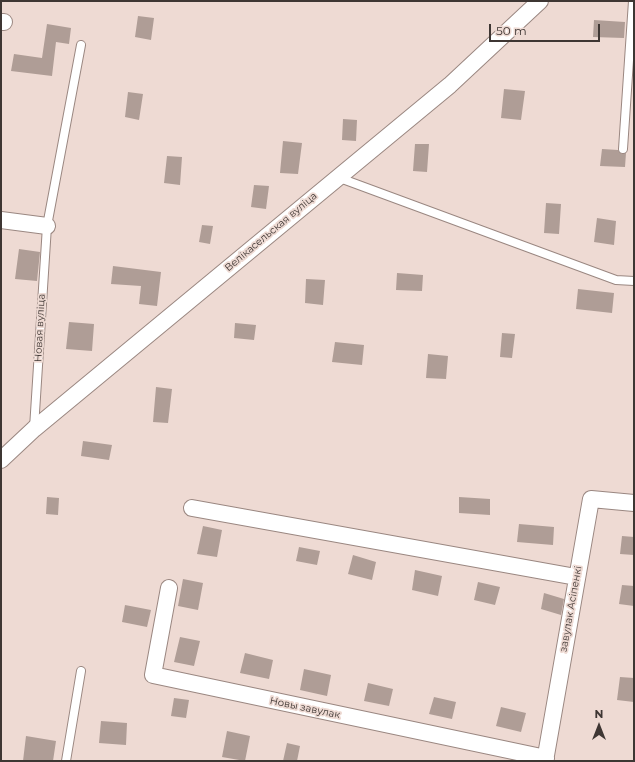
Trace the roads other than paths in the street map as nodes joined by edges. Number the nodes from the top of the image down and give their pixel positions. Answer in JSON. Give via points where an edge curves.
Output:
{"nodes":[{"id":1,"x":540,"y":1,"type":"edge"},
{"id":2,"x":633,"y":1,"type":"edge"},
{"id":3,"x":81,"y":45,"type":"dead end"},
{"id":4,"x":623,"y":149,"type":"dead end"},
{"id":5,"x":337,"y":177,"type":"junction"},
{"id":6,"x":1,"y":220,"type":"edge"},
{"id":7,"x":46,"y":226,"type":"junction"},
{"id":8,"x":634,"y":281,"type":"edge"},
{"id":9,"x":34,"y":429,"type":"junction"},
{"id":10,"x":1,"y":460,"type":"edge"},
{"id":11,"x":634,"y":503,"type":"edge"},
{"id":12,"x":192,"y":508,"type":"dead end"},
{"id":13,"x":576,"y":577,"type":"junction"},
{"id":14,"x":169,"y":588,"type":"dead end"},
{"id":15,"x":81,"y":671,"type":"dead end"},
{"id":16,"x":545,"y":760,"type":"edge"},
{"id":17,"x":66,"y":761,"type":"edge"}],
"edges":[{"from":1,"to":5,"type":"street","name":"Велікасельская вуліца","via":[[450,85]]},
{"from":2,"to":4,"type":"lane"},
{"from":3,"to":7,"type":"lane","name":"Новая вуліца"},
{"from":5,"to":8,"type":"lane","via":[[616,280]]},
{"from":5,"to":9,"type":"street","name":"Велікасельская вуліца"},
{"from":6,"to":7,"type":"street"},
{"from":7,"to":9,"type":"lane","name":"Новая вуліца"},
{"from":9,"to":10,"type":"street","name":"Велікасельская вуліца"},
{"from":11,"to":13,"type":"street","name":"завулак Асіпенкі","via":[[591,499]]},
{"from":12,"to":13,"type":"street"},
{"from":13,"to":16,"type":"street","name":"завулак Асіпенкі"},
{"from":14,"to":16,"type":"street","name":"Новы завулак","via":[[153,675]]},
{"from":15,"to":17,"type":"lane"}]}
